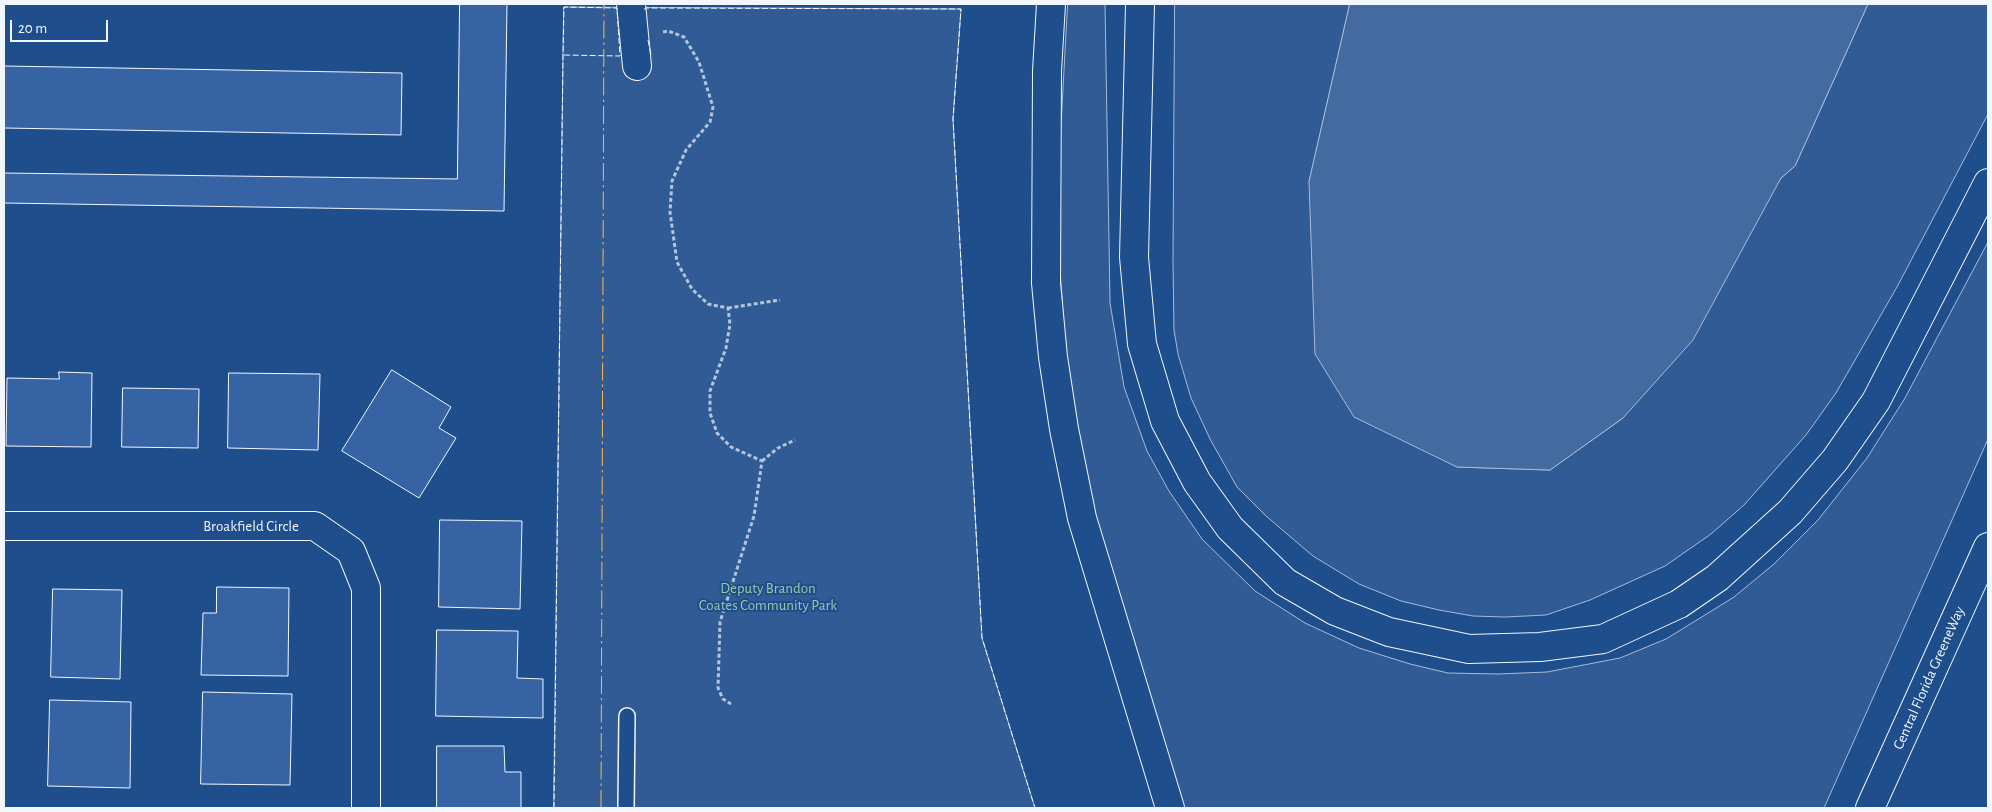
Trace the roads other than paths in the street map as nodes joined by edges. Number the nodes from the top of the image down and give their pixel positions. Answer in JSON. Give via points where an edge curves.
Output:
{"nodes":[{"id":1,"x":631,"y":4,"type":"edge"},
{"id":2,"x":1051,"y":4,"type":"edge"},
{"id":3,"x":1140,"y":4,"type":"edge"},
{"id":4,"x":637,"y":66,"type":"dead end"},
{"id":5,"x":1988,"y":183,"type":"edge"},
{"id":6,"x":4,"y":526,"type":"edge"},
{"id":7,"x":1988,"y":547,"type":"edge"},
{"id":8,"x":627,"y":716,"type":"dead end"},
{"id":9,"x":366,"y":808,"type":"edge"},
{"id":10,"x":626,"y":808,"type":"edge"},
{"id":11,"x":1170,"y":808,"type":"edge"},
{"id":12,"x":1870,"y":808,"type":"edge"}],
"edges":[{"from":1,"to":4,"type":"main road"},
{"from":2,"to":11,"type":"main road","via":[[1047,70],[1046,283],[1053,357],[1082,518]]},
{"from":3,"to":5,"type":"main road","via":[[1134,256],[1142,344],[1165,420],[1197,482],[1230,528],[1285,582],[1335,611],[1389,632],[1469,649],[1540,647],[1603,639],[1679,604],[1717,578],[1790,512],[1835,460],[1871,408]]},
{"from":6,"to":9,"type":"main road","name":"Broakfield Circle","via":[[315,526],[351,551],[366,588]]},
{"from":7,"to":12,"type":"main road","name":"Central Florida GreeneWay"},
{"from":8,"to":10,"type":"lane"}]}
